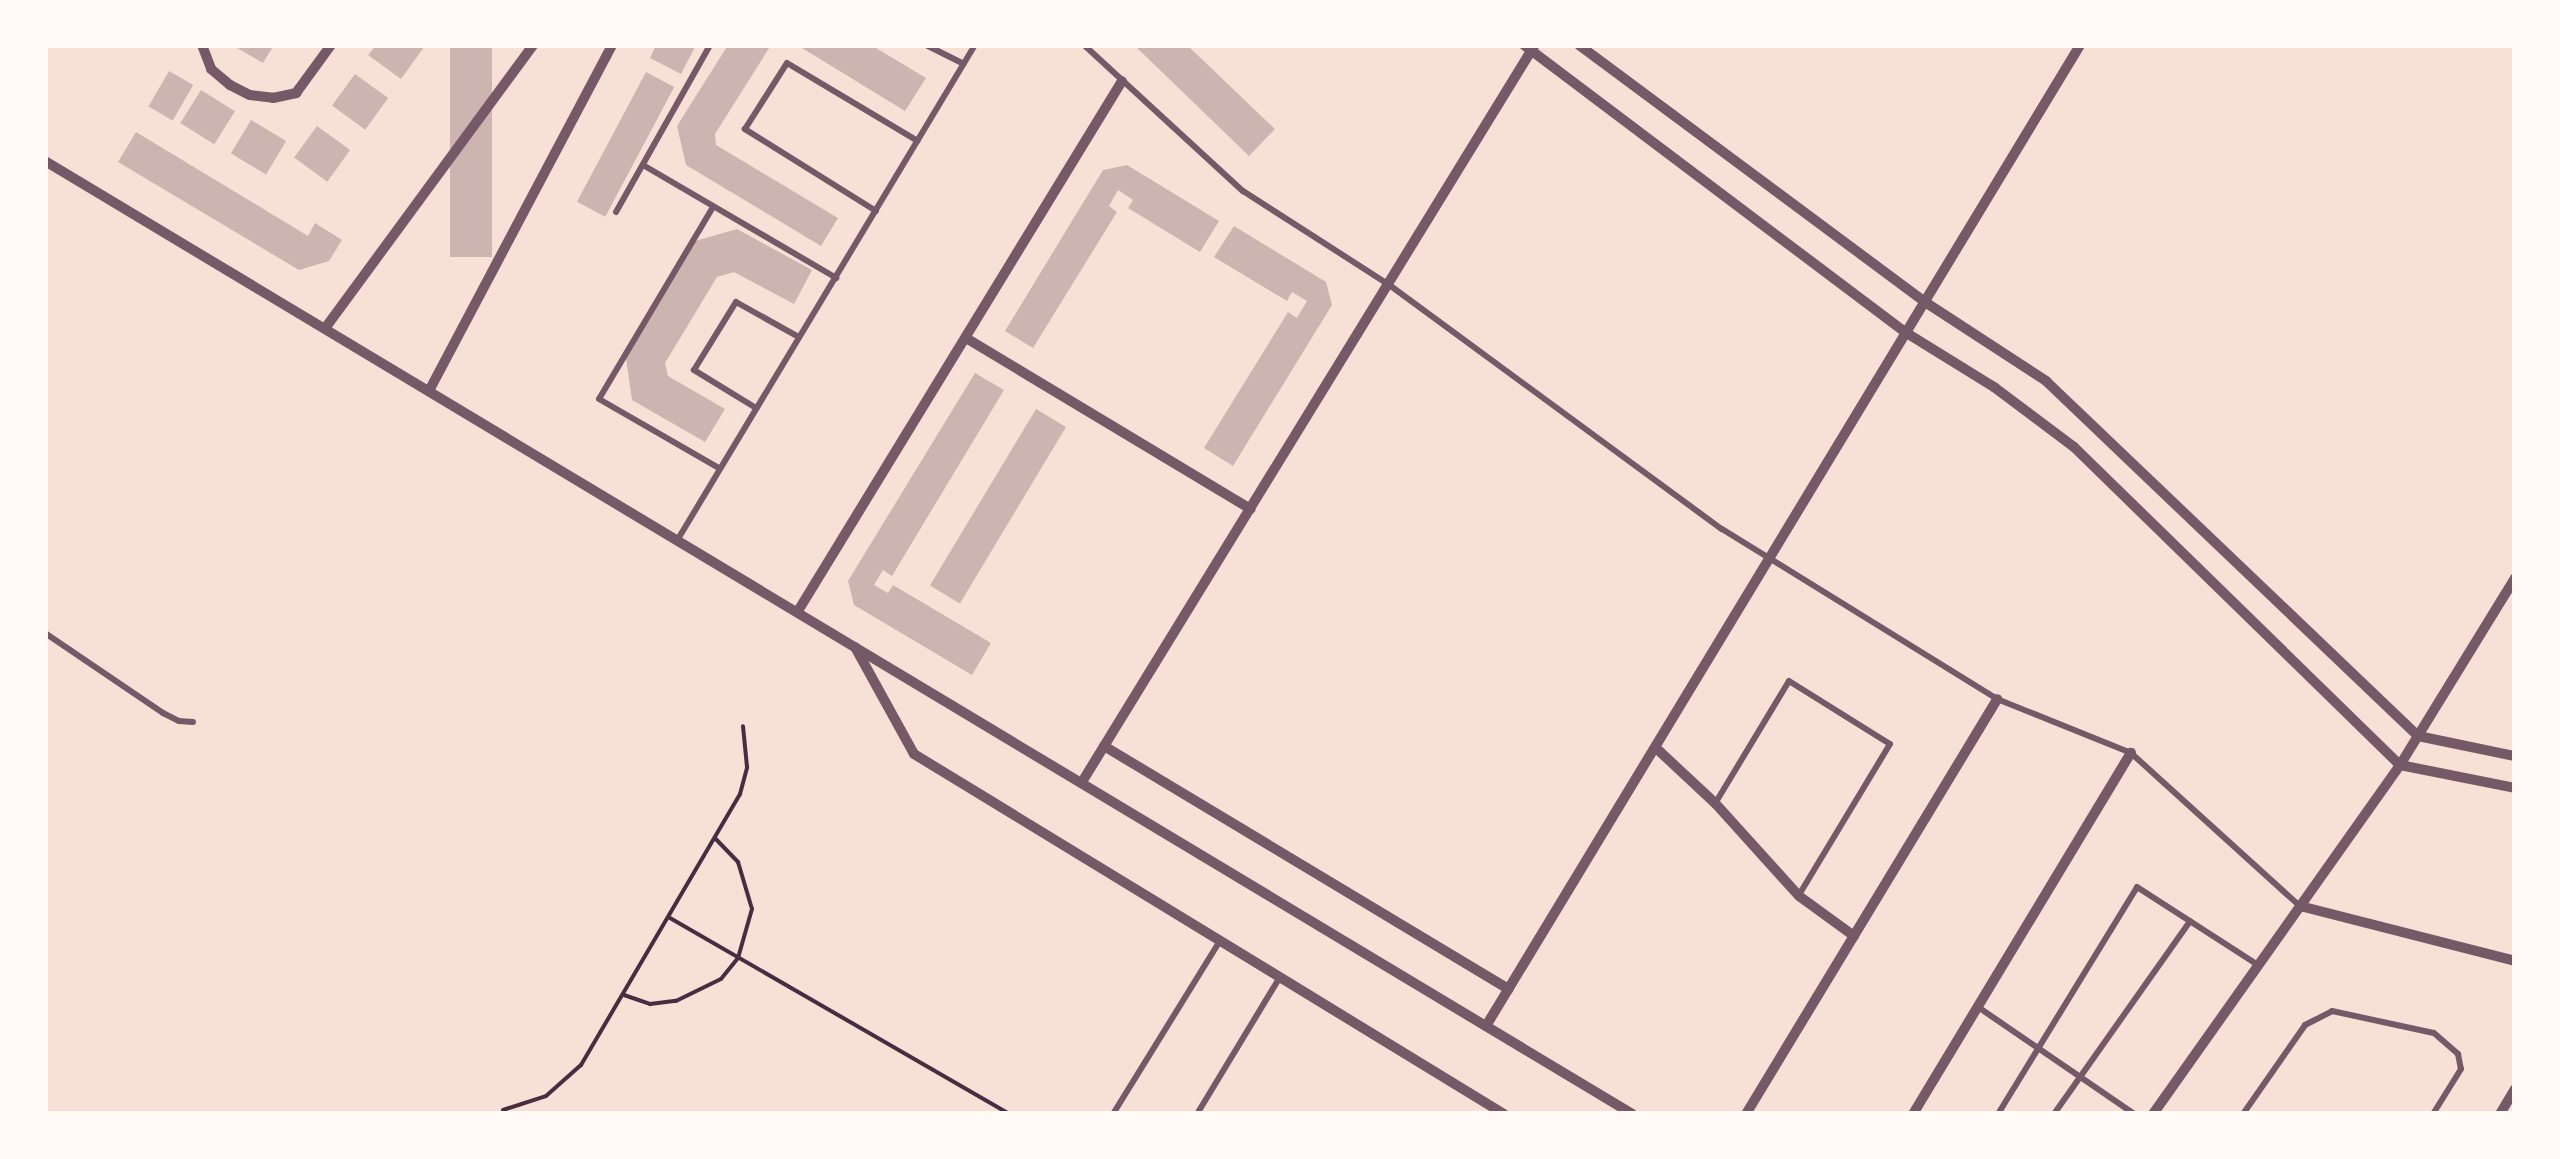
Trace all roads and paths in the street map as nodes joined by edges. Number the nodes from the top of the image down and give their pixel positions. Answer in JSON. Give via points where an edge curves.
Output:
{"nodes":[{"id":1,"x":202,"y":45,"type":"edge"},
{"id":2,"x":331,"y":45,"type":"edge"},
{"id":3,"x":533,"y":45,"type":"edge"},
{"id":4,"x":612,"y":45,"type":"edge"},
{"id":5,"x":710,"y":45,"type":"edge"},
{"id":6,"x":926,"y":45,"type":"edge"},
{"id":7,"x":975,"y":45,"type":"edge"},
{"id":8,"x":1084,"y":45,"type":"edge"},
{"id":9,"x":1579,"y":45,"type":"edge"},
{"id":10,"x":2080,"y":45,"type":"edge"},
{"id":11,"x":1530,"y":46,"type":"edge"},
{"id":12,"x":964,"y":64,"type":"junction"},
{"id":13,"x":1122,"y":81,"type":"junction"},
{"id":14,"x":918,"y":141,"type":"junction"},
{"id":15,"x":45,"y":161,"type":"edge"},
{"id":16,"x":643,"y":165,"type":"junction"},
{"id":17,"x":714,"y":207,"type":"junction"},
{"id":18,"x":876,"y":211,"type":"junction"},
{"id":19,"x":616,"y":212,"type":"dead end"},
{"id":20,"x":836,"y":278,"type":"junction"},
{"id":21,"x":1388,"y":284,"type":"junction"},
{"id":22,"x":1924,"y":302,"type":"junction"},
{"id":23,"x":326,"y":326,"type":"junction"},
{"id":24,"x":1906,"y":332,"type":"junction"},
{"id":25,"x":799,"y":338,"type":"junction"},
{"id":26,"x":966,"y":338,"type":"junction"},
{"id":27,"x":430,"y":389,"type":"junction"},
{"id":28,"x":756,"y":408,"type":"junction"},
{"id":29,"x":719,"y":468,"type":"junction"},
{"id":30,"x":1251,"y":508,"type":"junction"},
{"id":31,"x":678,"y":539,"type":"junction"},
{"id":32,"x":1771,"y":560,"type":"junction"},
{"id":33,"x":2515,"y":578,"type":"edge"},
{"id":34,"x":798,"y":611,"type":"junction"},
{"id":35,"x":45,"y":633,"type":"edge"},
{"id":36,"x":855,"y":646,"type":"junction"},
{"id":37,"x":1996,"y":699,"type":"junction"},
{"id":38,"x":194,"y":722,"type":"dead end"},
{"id":39,"x":743,"y":726,"type":"dead end"},
{"id":40,"x":2418,"y":736,"type":"junction"},
{"id":41,"x":1104,"y":746,"type":"junction"},
{"id":42,"x":1656,"y":748,"type":"junction"},
{"id":43,"x":2130,"y":753,"type":"junction"},
{"id":44,"x":2515,"y":756,"type":"edge"},
{"id":45,"x":2400,"y":765,"type":"junction"},
{"id":46,"x":1082,"y":782,"type":"junction"},
{"id":47,"x":2515,"y":788,"type":"edge"},
{"id":48,"x":1715,"y":803,"type":"junction"},
{"id":49,"x":715,"y":838,"type":"junction"},
{"id":50,"x":1799,"y":896,"type":"junction"},
{"id":51,"x":2300,"y":906,"type":"junction"},
{"id":52,"x":670,"y":918,"type":"junction"},
{"id":53,"x":2190,"y":921,"type":"junction"},
{"id":54,"x":1854,"y":936,"type":"junction"},
{"id":55,"x":1220,"y":941,"type":"junction"},
{"id":56,"x":738,"y":958,"type":"junction"},
{"id":57,"x":2515,"y":961,"type":"edge"},
{"id":58,"x":2258,"y":965,"type":"junction"},
{"id":59,"x":1280,"y":977,"type":"junction"},
{"id":60,"x":1509,"y":989,"type":"junction"},
{"id":61,"x":624,"y":995,"type":"junction"},
{"id":62,"x":1978,"y":1006,"type":"junction"},
{"id":63,"x":1486,"y":1026,"type":"junction"},
{"id":64,"x":2038,"y":1048,"type":"junction"},
{"id":65,"x":2081,"y":1077,"type":"junction"},
{"id":66,"x":2515,"y":1089,"type":"edge"},
{"id":67,"x":503,"y":1110,"type":"dead end"},
{"id":68,"x":1009,"y":1114,"type":"edge"},
{"id":69,"x":1113,"y":1114,"type":"edge"},
{"id":70,"x":1197,"y":1114,"type":"edge"},
{"id":71,"x":1504,"y":1114,"type":"edge"},
{"id":72,"x":1632,"y":1114,"type":"edge"},
{"id":73,"x":1746,"y":1114,"type":"edge"},
{"id":74,"x":1913,"y":1114,"type":"edge"},
{"id":75,"x":1998,"y":1114,"type":"edge"},
{"id":76,"x":2054,"y":1114,"type":"edge"},
{"id":77,"x":2134,"y":1114,"type":"edge"},
{"id":78,"x":2153,"y":1114,"type":"edge"},
{"id":79,"x":2242,"y":1114,"type":"edge"},
{"id":80,"x":2433,"y":1114,"type":"edge"},
{"id":81,"x":2500,"y":1114,"type":"edge"}],
"edges":[{"from":1,"to":2,"type":"street","via":[[211,68],[230,85],[273,98],[296,93]]},
{"from":3,"to":23,"type":"street"},
{"from":4,"to":27,"type":"street"},
{"from":5,"to":16,"type":"lane"},
{"from":6,"to":12,"type":"lane"},
{"from":7,"to":12,"type":"lane"},
{"from":8,"to":13,"type":"lane"},
{"from":9,"to":22,"type":"street"},
{"from":10,"to":22,"type":"street"},
{"from":11,"to":21,"type":"street"},
{"from":11,"to":24,"type":"street"},
{"from":12,"to":14,"type":"lane"},
{"from":13,"to":21,"type":"lane","via":[[1244,191]]},
{"from":13,"to":26,"type":"street"},
{"from":14,"to":18,"type":"lane"},
{"from":14,"to":18,"type":"lane","via":[[788,63],[745,129]]},
{"from":15,"to":23,"type":"street"},
{"from":16,"to":17,"type":"lane"},
{"from":16,"to":19,"type":"lane"},
{"from":17,"to":20,"type":"lane"},
{"from":17,"to":29,"type":"lane","via":[[599,399]]},
{"from":18,"to":20,"type":"lane"},
{"from":20,"to":25,"type":"lane"},
{"from":21,"to":30,"type":"street"},
{"from":21,"to":32,"type":"lane"},
{"from":22,"to":24,"type":"street"},
{"from":22,"to":40,"type":"street","via":[[2046,381]]},
{"from":23,"to":27,"type":"street"},
{"from":24,"to":32,"type":"street"},
{"from":24,"to":45,"type":"street","via":[[2074,448]]},
{"from":25,"to":28,"type":"lane"},
{"from":25,"to":28,"type":"lane","via":[[736,302],[694,370]]},
{"from":26,"to":30,"type":"street"},
{"from":26,"to":34,"type":"street"},
{"from":27,"to":31,"type":"street"},
{"from":28,"to":29,"type":"lane"},
{"from":29,"to":31,"type":"lane"},
{"from":30,"to":41,"type":"street"},
{"from":31,"to":34,"type":"street"},
{"from":32,"to":37,"type":"lane"},
{"from":32,"to":42,"type":"street"},
{"from":33,"to":40,"type":"street"},
{"from":34,"to":36,"type":"street"},
{"from":35,"to":38,"type":"lane","via":[[164,713]]},
{"from":36,"to":46,"type":"street"},
{"from":36,"to":55,"type":"street","via":[[914,754]]},
{"from":37,"to":43,"type":"lane"},
{"from":37,"to":54,"type":"street"},
{"from":39,"to":49,"type":"path","via":[[740,794]]},
{"from":40,"to":44,"type":"street"},
{"from":40,"to":45,"type":"street"},
{"from":41,"to":46,"type":"street"},
{"from":41,"to":60,"type":"street"},
{"from":42,"to":48,"type":"street"},
{"from":42,"to":60,"type":"street"},
{"from":43,"to":51,"type":"lane"},
{"from":43,"to":62,"type":"street"},
{"from":45,"to":47,"type":"street"},
{"from":45,"to":51,"type":"street"},
{"from":46,"to":63,"type":"street"},
{"from":48,"to":50,"type":"street"},
{"from":48,"to":50,"type":"lane","via":[[1789,681],[1890,744]]},
{"from":49,"to":52,"type":"path"},
{"from":49,"to":56,"type":"path","via":[[738,862],[752,909]]},
{"from":50,"to":54,"type":"street"},
{"from":51,"to":57,"type":"street"},
{"from":51,"to":58,"type":"street"},
{"from":52,"to":56,"type":"path"},
{"from":52,"to":61,"type":"path"},
{"from":53,"to":58,"type":"lane"},
{"from":53,"to":64,"type":"lane","via":[[2137,888]]},
{"from":53,"to":65,"type":"lane"},
{"from":54,"to":73,"type":"street"},
{"from":55,"to":59,"type":"street"},
{"from":55,"to":69,"type":"lane"},
{"from":56,"to":61,"type":"path","via":[[722,980],[676,1001],[650,1004]]},
{"from":56,"to":68,"type":"path"},
{"from":58,"to":78,"type":"street"},
{"from":59,"to":70,"type":"lane"},
{"from":59,"to":71,"type":"street"},
{"from":60,"to":63,"type":"street"},
{"from":61,"to":67,"type":"path","via":[[581,1065],[546,1096]]},
{"from":62,"to":64,"type":"lane"},
{"from":62,"to":74,"type":"street"},
{"from":63,"to":72,"type":"street"},
{"from":64,"to":65,"type":"lane"},
{"from":64,"to":75,"type":"lane"},
{"from":65,"to":76,"type":"lane"},
{"from":65,"to":77,"type":"lane"},
{"from":66,"to":81,"type":"street"},
{"from":79,"to":80,"type":"lane","via":[[2305,1024],[2332,1010],[2434,1033],[2458,1054],[2461,1069]]}]}
